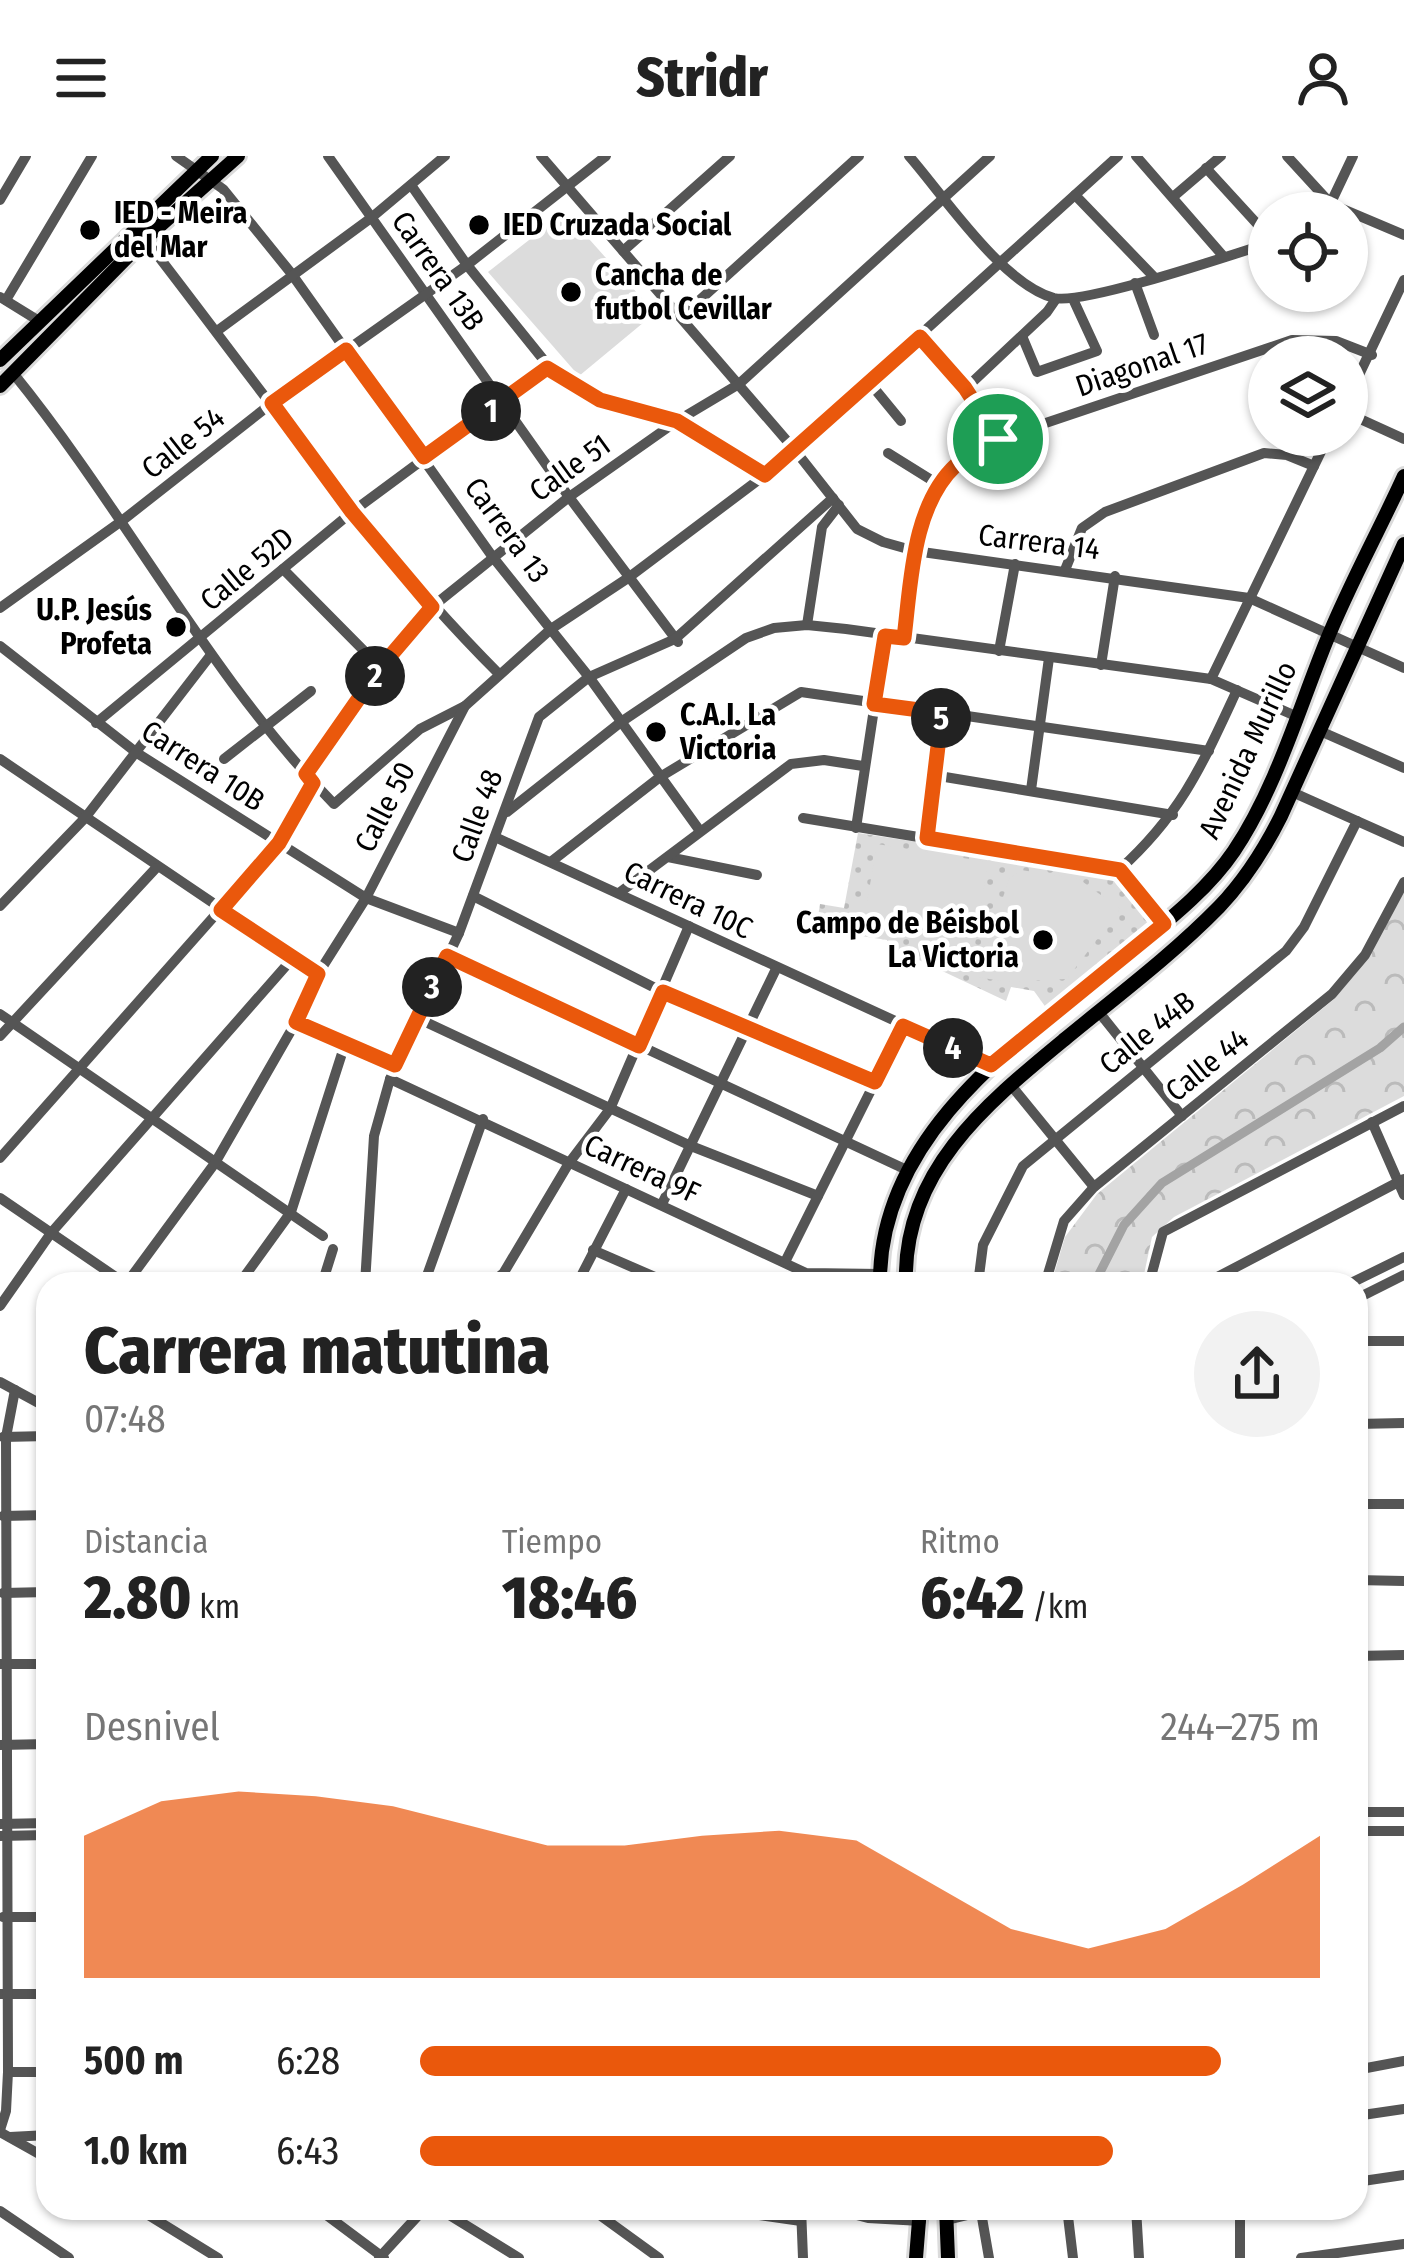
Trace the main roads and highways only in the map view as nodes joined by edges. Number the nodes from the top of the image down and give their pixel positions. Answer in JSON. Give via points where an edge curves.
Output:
{"nodes":[{"id":1,"x":212,"y":156,"type":"edge"},
{"id":2,"x":238,"y":156,"type":"edge"},
{"id":3,"x":0,"y":360,"type":"edge"},
{"id":4,"x":0,"y":386,"type":"edge"},
{"id":5,"x":1404,"y":476,"type":"edge"},
{"id":6,"x":1404,"y":544,"type":"edge"},
{"id":7,"x":881,"y":1272,"type":"edge"},
{"id":8,"x":907,"y":1272,"type":"edge"},
{"id":9,"x":919,"y":2220,"type":"edge"},
{"id":10,"x":947,"y":2220,"type":"edge"},
{"id":11,"x":916,"y":2258,"type":"edge"},
{"id":12,"x":948,"y":2258,"type":"edge"}],
"edges":[{"from":1,"to":3,"type":"main road"},
{"from":2,"to":4,"type":"main road"},
{"from":5,"to":7,"type":"main road","name":"Avenida Murillo","via":[[1231,855],[1164,924],[991,1065],[949,1111],[909,1171],[889,1220]]},
{"from":6,"to":8,"type":"main road","name":"Avenida Murillo","via":[[1292,792],[1240,884],[967,1125],[930,1178]]},
{"from":9,"to":11,"type":"main road"},
{"from":10,"to":12,"type":"main road"}]}
